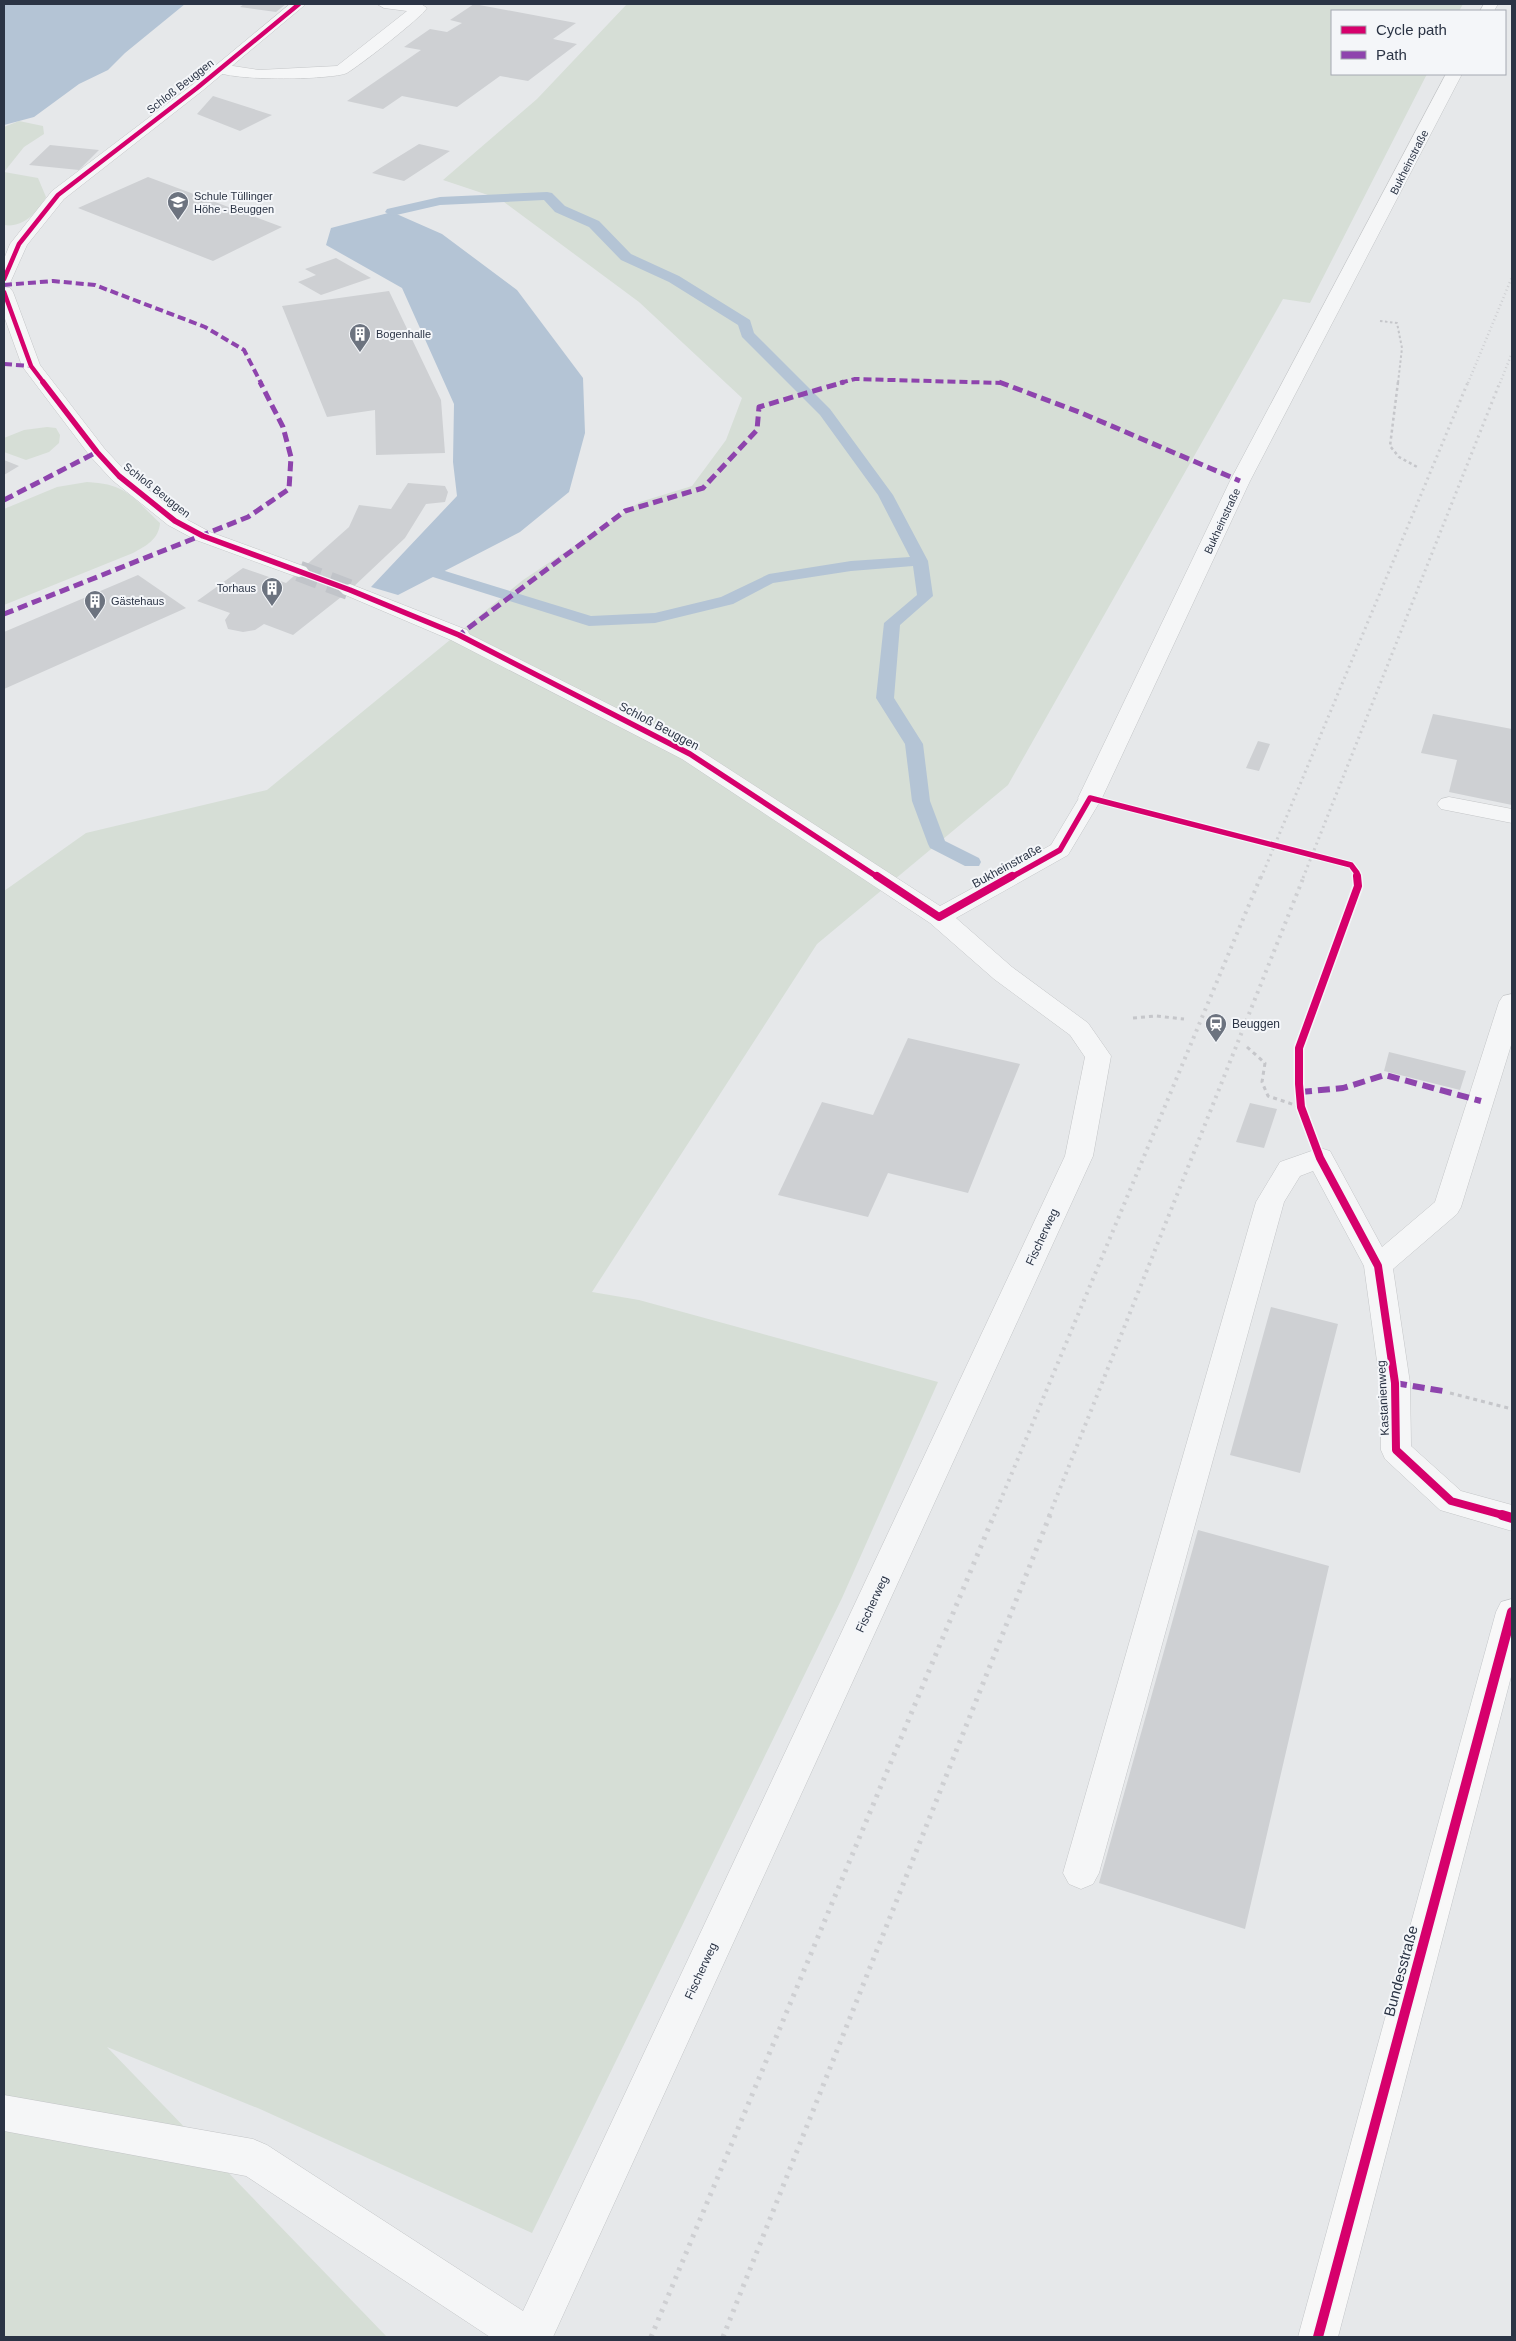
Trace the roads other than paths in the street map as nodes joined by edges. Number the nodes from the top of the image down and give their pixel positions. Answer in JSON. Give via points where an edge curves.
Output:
{"nodes":[{"id":1,"x":299,"y":4,"type":"edge"},
{"id":2,"x":384,"y":4,"type":"edge"},
{"id":3,"x":220,"y":69,"type":"junction"},
{"id":4,"x":1453,"y":75,"type":"edge"},
{"id":5,"x":4,"y":279,"type":"edge"},
{"id":6,"x":4,"y":292,"type":"edge"},
{"id":7,"x":299,"y":571,"type":"tunnel mouth"},
{"id":8,"x":350,"y":590,"type":"tunnel mouth"},
{"id":9,"x":1449,"y":804,"type":"dead end"},
{"id":10,"x":1512,"y":816,"type":"edge"},
{"id":11,"x":939,"y":916,"type":"junction"},
{"id":12,"x":1512,"y":1002,"type":"edge"},
{"id":13,"x":1378,"y":1266,"type":"junction"},
{"id":14,"x":1512,"y":1518,"type":"edge"},
{"id":15,"x":1512,"y":1612,"type":"edge"},
{"id":16,"x":1082,"y":1873,"type":"dead end"},
{"id":17,"x":4,"y":2113,"type":"edge"},
{"id":18,"x":526,"y":2337,"type":"edge"},
{"id":19,"x":532,"y":2337,"type":"edge"},
{"id":20,"x":1318,"y":2337,"type":"edge"}],
"edges":[{"from":1,"to":3,"type":"street","name":"Schloß Beuggen"},
{"from":2,"to":3,"type":"street","via":[[420,8],[341,70],[259,75]]},
{"from":3,"to":5,"type":"street","name":"Schloß Beuggen","via":[[58,195],[19,244]]},
{"from":4,"to":11,"type":"street","name":"Bukheinstraße","via":[[1240,482],[1090,798],[1060,850]]},
{"from":6,"to":7,"type":"street","name":"Schloß Beuggen","via":[[31,366],[96,452],[119,476],[175,521],[203,536]]},
{"from":8,"to":11,"type":"street","name":"Schloß Beuggen","via":[[459,635],[690,754]]},
{"from":9,"to":10,"type":"street"},
{"from":11,"to":19,"type":"street","name":"Fischerweg","via":[[1003,973],[1079,1029],[1098,1056],[1079,1156]]},
{"from":12,"to":13,"type":"street","via":[[1447,1207]]},
{"from":13,"to":14,"type":"street","name":"Kastanienweg","via":[[1395,1383],[1396,1450],[1450,1501]]},
{"from":13,"to":16,"type":"street","name":"Kastanienweg","via":[[1320,1158],[1290,1169],[1270,1202]]},
{"from":15,"to":20,"type":"main road","name":"Bundesstraße"},
{"from":17,"to":18,"type":"street","via":[[253,2158]]}]}
